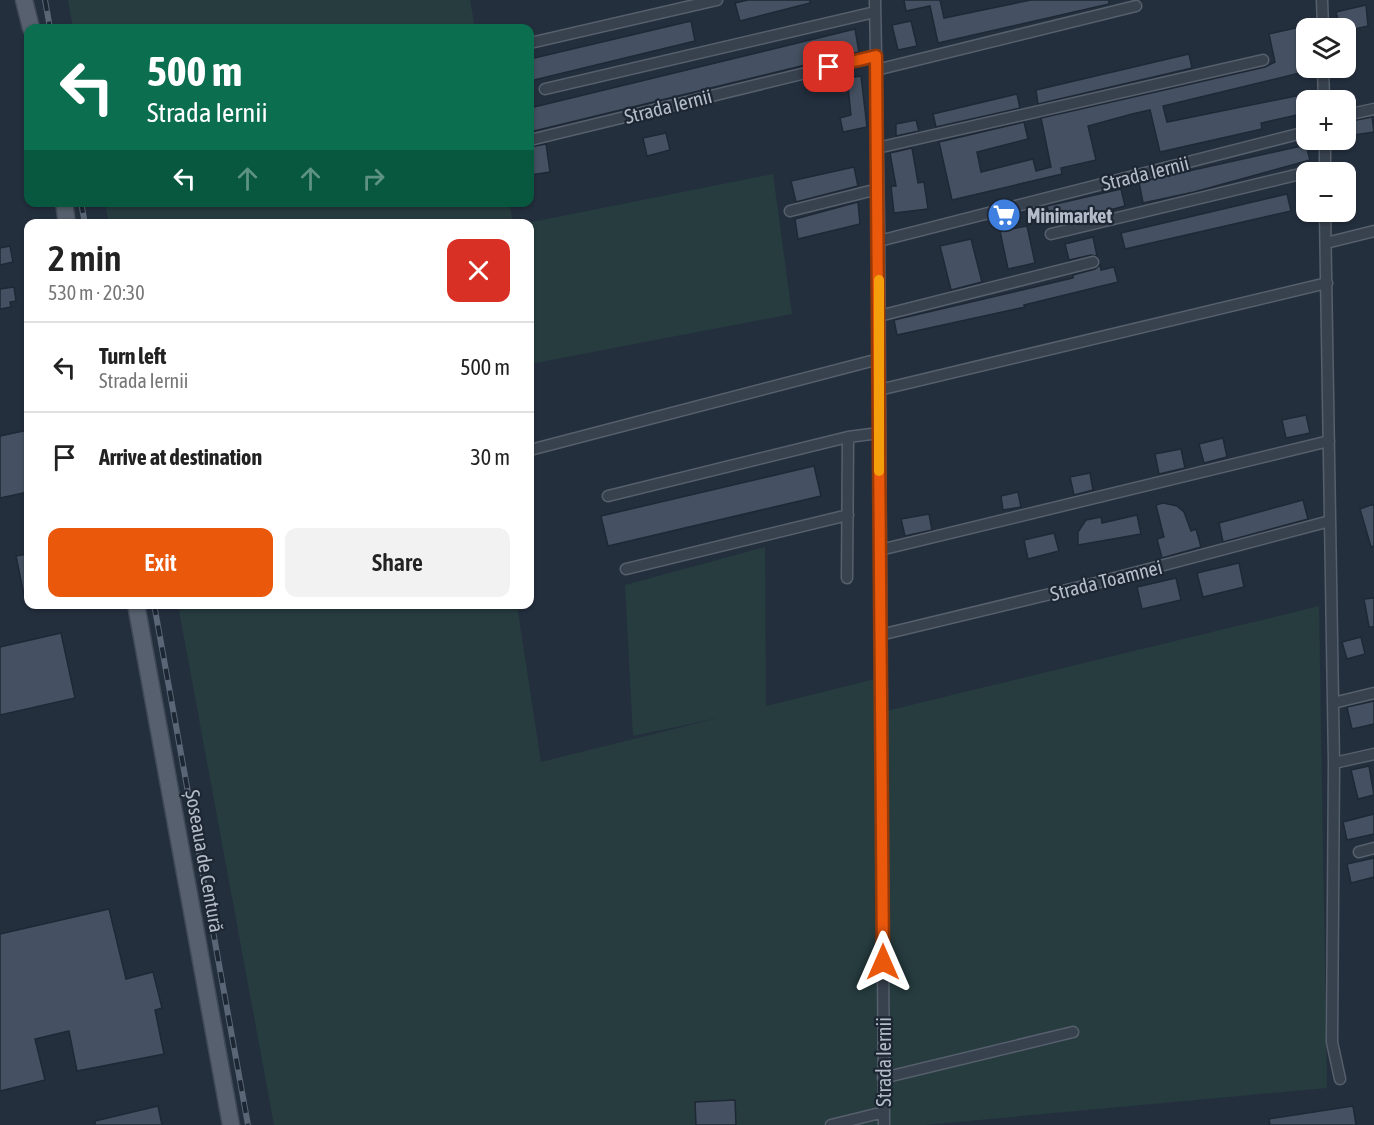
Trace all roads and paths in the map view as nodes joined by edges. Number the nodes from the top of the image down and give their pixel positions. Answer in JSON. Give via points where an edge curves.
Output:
{"nodes":[{"id":1,"x":24,"y":0,"type":"edge"},
{"id":2,"x":717,"y":0,"type":"edge"},
{"id":3,"x":875,"y":0,"type":"edge"},
{"id":4,"x":1322,"y":0,"type":"edge"},
{"id":5,"x":1136,"y":6,"type":"dead end"},
{"id":6,"x":875,"y":12,"type":"junction"},
{"id":7,"x":1323,"y":18,"type":"edge"},
{"id":8,"x":30,"y":24,"type":"edge"},
{"id":9,"x":534,"y":42,"type":"edge"},
{"id":10,"x":876,"y":56,"type":"junction"},
{"id":11,"x":1263,"y":60,"type":"dead end"},
{"id":12,"x":876,"y":70,"type":"junction"},
{"id":13,"x":545,"y":89,"type":"dead end"},
{"id":14,"x":1374,"y":109,"type":"edge"},
{"id":15,"x":1356,"y":113,"type":"edge"},
{"id":16,"x":1296,"y":135,"type":"edge"},
{"id":17,"x":534,"y":139,"type":"edge"},
{"id":18,"x":878,"y":148,"type":"junction"},
{"id":19,"x":1296,"y":177,"type":"edge"},
{"id":20,"x":878,"y":189,"type":"junction"},
{"id":21,"x":790,"y":211,"type":"dead end"},
{"id":22,"x":1325,"y":222,"type":"edge"},
{"id":23,"x":1374,"y":231,"type":"edge"},
{"id":24,"x":1051,"y":234,"type":"dead end"},
{"id":25,"x":879,"y":241,"type":"junction"},
{"id":26,"x":1326,"y":243,"type":"junction"},
{"id":27,"x":1093,"y":262,"type":"dead end"},
{"id":28,"x":1327,"y":284,"type":"junction"},
{"id":29,"x":879,"y":316,"type":"junction"},
{"id":30,"x":879,"y":359,"type":"junction"},
{"id":31,"x":879,"y":390,"type":"junction"},
{"id":32,"x":879,"y":433,"type":"junction"},
{"id":33,"x":848,"y":437,"type":"junction"},
{"id":34,"x":1329,"y":441,"type":"junction"},
{"id":35,"x":534,"y":449,"type":"edge"},
{"id":36,"x":608,"y":496,"type":"dead end"},
{"id":37,"x":848,"y":515,"type":"junction"},
{"id":38,"x":1330,"y":521,"type":"junction"},
{"id":39,"x":880,"y":550,"type":"junction"},
{"id":40,"x":626,"y":569,"type":"dead end"},
{"id":41,"x":848,"y":579,"type":"dead end"},
{"id":42,"x":137,"y":609,"type":"edge"},
{"id":43,"x":880,"y":635,"type":"junction"},
{"id":44,"x":1374,"y":693,"type":"edge"},
{"id":45,"x":1333,"y":703,"type":"junction"},
{"id":46,"x":1374,"y":754,"type":"edge"},
{"id":47,"x":1334,"y":763,"type":"junction"},
{"id":48,"x":1374,"y":848,"type":"edge"},
{"id":49,"x":1359,"y":852,"type":"dead end"},
{"id":50,"x":1073,"y":1032,"type":"dead end"},
{"id":51,"x":883,"y":1078,"type":"junction"},
{"id":52,"x":1340,"y":1079,"type":"dead end"},
{"id":53,"x":884,"y":1112,"type":"junction"},
{"id":54,"x":231,"y":1125,"type":"edge"},
{"id":55,"x":831,"y":1125,"type":"edge"},
{"id":56,"x":884,"y":1125,"type":"edge"}],
"edges":[{"from":1,"to":8,"type":"main road"},
{"from":2,"to":9,"type":"street"},
{"from":3,"to":6,"type":"street","name":"Strada Iernii"},
{"from":4,"to":7,"type":"street"},
{"from":5,"to":12,"type":"street"},
{"from":6,"to":10,"type":"street","name":"Strada Iernii"},
{"from":6,"to":13,"type":"street"},
{"from":10,"to":12,"type":"street","name":"Strada Iernii"},
{"from":10,"to":17,"type":"street","name":"Strada Iernii"},
{"from":11,"to":18,"type":"street"},
{"from":12,"to":18,"type":"street","name":"Strada Iernii"},
{"from":14,"to":15,"type":"street"},
{"from":16,"to":25,"type":"street","name":"Strada Iernii"},
{"from":18,"to":20,"type":"street","name":"Strada Iernii"},
{"from":19,"to":24,"type":"street"},
{"from":20,"to":21,"type":"street"},
{"from":20,"to":25,"type":"street","name":"Strada Iernii"},
{"from":22,"to":26,"type":"street"},
{"from":23,"to":26,"type":"street"},
{"from":25,"to":29,"type":"street","name":"Strada Iernii"},
{"from":26,"to":28,"type":"street"},
{"from":27,"to":29,"type":"street"},
{"from":28,"to":31,"type":"street"},
{"from":28,"to":34,"type":"street"},
{"from":29,"to":30,"type":"street","name":"Strada Iernii"},
{"from":30,"to":31,"type":"street","name":"Strada Iernii"},
{"from":30,"to":35,"type":"street"},
{"from":31,"to":32,"type":"street","name":"Strada Iernii"},
{"from":32,"to":33,"type":"street"},
{"from":32,"to":39,"type":"street","name":"Strada Iernii"},
{"from":33,"to":36,"type":"street"},
{"from":33,"to":37,"type":"street"},
{"from":34,"to":38,"type":"street"},
{"from":34,"to":39,"type":"street"},
{"from":37,"to":40,"type":"street"},
{"from":37,"to":41,"type":"street"},
{"from":38,"to":43,"type":"street","name":"Strada Toamnei"},
{"from":38,"to":45,"type":"street"},
{"from":39,"to":43,"type":"street","name":"Strada Iernii"},
{"from":42,"to":54,"type":"main road","name":"Șoseaua de Centură"},
{"from":43,"to":51,"type":"street","name":"Strada Iernii"},
{"from":44,"to":45,"type":"street"},
{"from":45,"to":47,"type":"street"},
{"from":46,"to":47,"type":"street"},
{"from":47,"to":52,"type":"street","via":[[1332,1042]]},
{"from":48,"to":49,"type":"street"},
{"from":50,"to":51,"type":"street"},
{"from":51,"to":53,"type":"street","name":"Strada Iernii"},
{"from":53,"to":55,"type":"street"},
{"from":53,"to":56,"type":"street","name":"Strada Iernii"}]}
